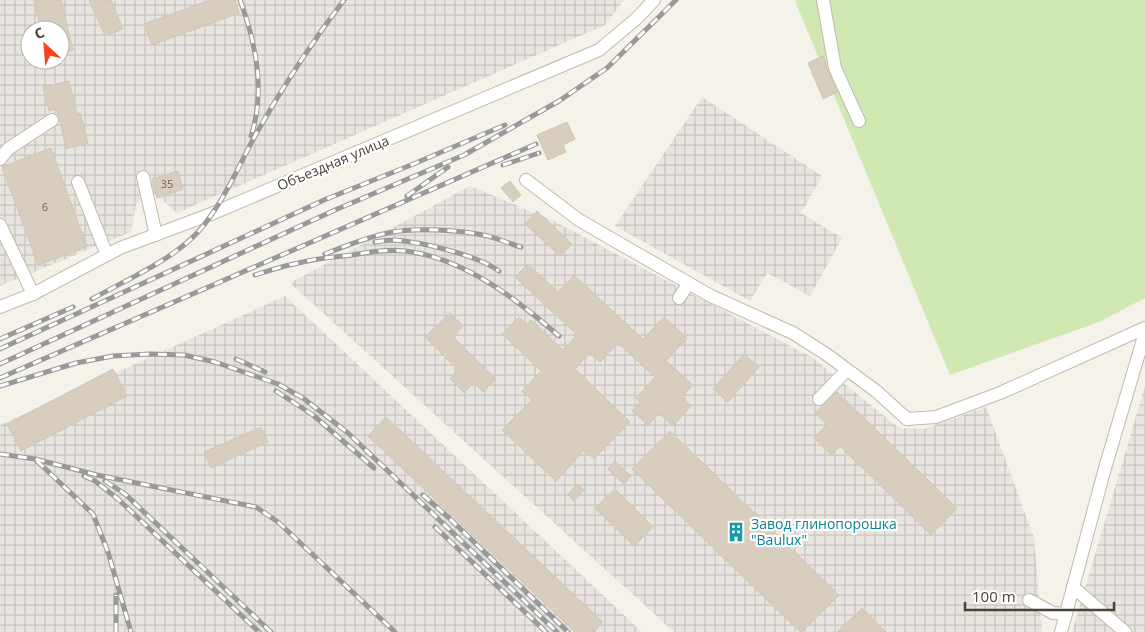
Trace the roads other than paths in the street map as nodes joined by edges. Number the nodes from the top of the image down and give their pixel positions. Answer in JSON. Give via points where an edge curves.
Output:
{"nodes":[{"id":1,"x":654,"y":0,"type":"edge"},
{"id":2,"x":824,"y":0,"type":"edge"},
{"id":3,"x":52,"y":120,"type":"dead end"},
{"id":4,"x":859,"y":121,"type":"dead end"},
{"id":5,"x":0,"y":159,"type":"edge"},
{"id":6,"x":143,"y":177,"type":"dead end"},
{"id":7,"x":526,"y":180,"type":"dead end"},
{"id":8,"x":78,"y":182,"type":"dead end"},
{"id":9,"x":0,"y":225,"type":"edge"},
{"id":10,"x":156,"y":234,"type":"junction"},
{"id":11,"x":107,"y":255,"type":"junction"},
{"id":12,"x":689,"y":283,"type":"junction"},
{"id":13,"x":32,"y":294,"type":"junction"},
{"id":14,"x":679,"y":298,"type":"dead end"},
{"id":15,"x":0,"y":307,"type":"edge"},
{"id":16,"x":1145,"y":328,"type":"edge"},
{"id":17,"x":1145,"y":333,"type":"edge"},
{"id":18,"x":847,"y":370,"type":"junction"},
{"id":19,"x":820,"y":399,"type":"dead end"},
{"id":20,"x":1073,"y":587,"type":"junction"},
{"id":21,"x":1030,"y":600,"type":"dead end"},
{"id":22,"x":1066,"y":614,"type":"junction"},
{"id":23,"x":1062,"y":632,"type":"edge"},
{"id":24,"x":1125,"y":632,"type":"edge"}],
"edges":[{"from":1,"to":10,"type":"street","name":"Объездная улица","via":[[599,50],[211,214]]},
{"from":2,"to":4,"type":"street","via":[[835,68]]},
{"from":3,"to":5,"type":"street","via":[[8,149]]},
{"from":6,"to":10,"type":"street"},
{"from":7,"to":12,"type":"street","via":[[579,220]]},
{"from":8,"to":11,"type":"street"},
{"from":9,"to":13,"type":"street"},
{"from":10,"to":11,"type":"street","name":"Объездная улица"},
{"from":11,"to":13,"type":"street","name":"Объездная улица"},
{"from":12,"to":14,"type":"street"},
{"from":12,"to":18,"type":"street","via":[[794,333]]},
{"from":13,"to":15,"type":"street","name":"Объездная улица"},
{"from":16,"to":18,"type":"street","via":[[936,417],[907,419]]},
{"from":17,"to":20,"type":"street"},
{"from":18,"to":19,"type":"street"},
{"from":20,"to":22,"type":"street"},
{"from":20,"to":24,"type":"street"},
{"from":21,"to":22,"type":"street","via":[[1053,613]]},
{"from":22,"to":23,"type":"street"}]}
